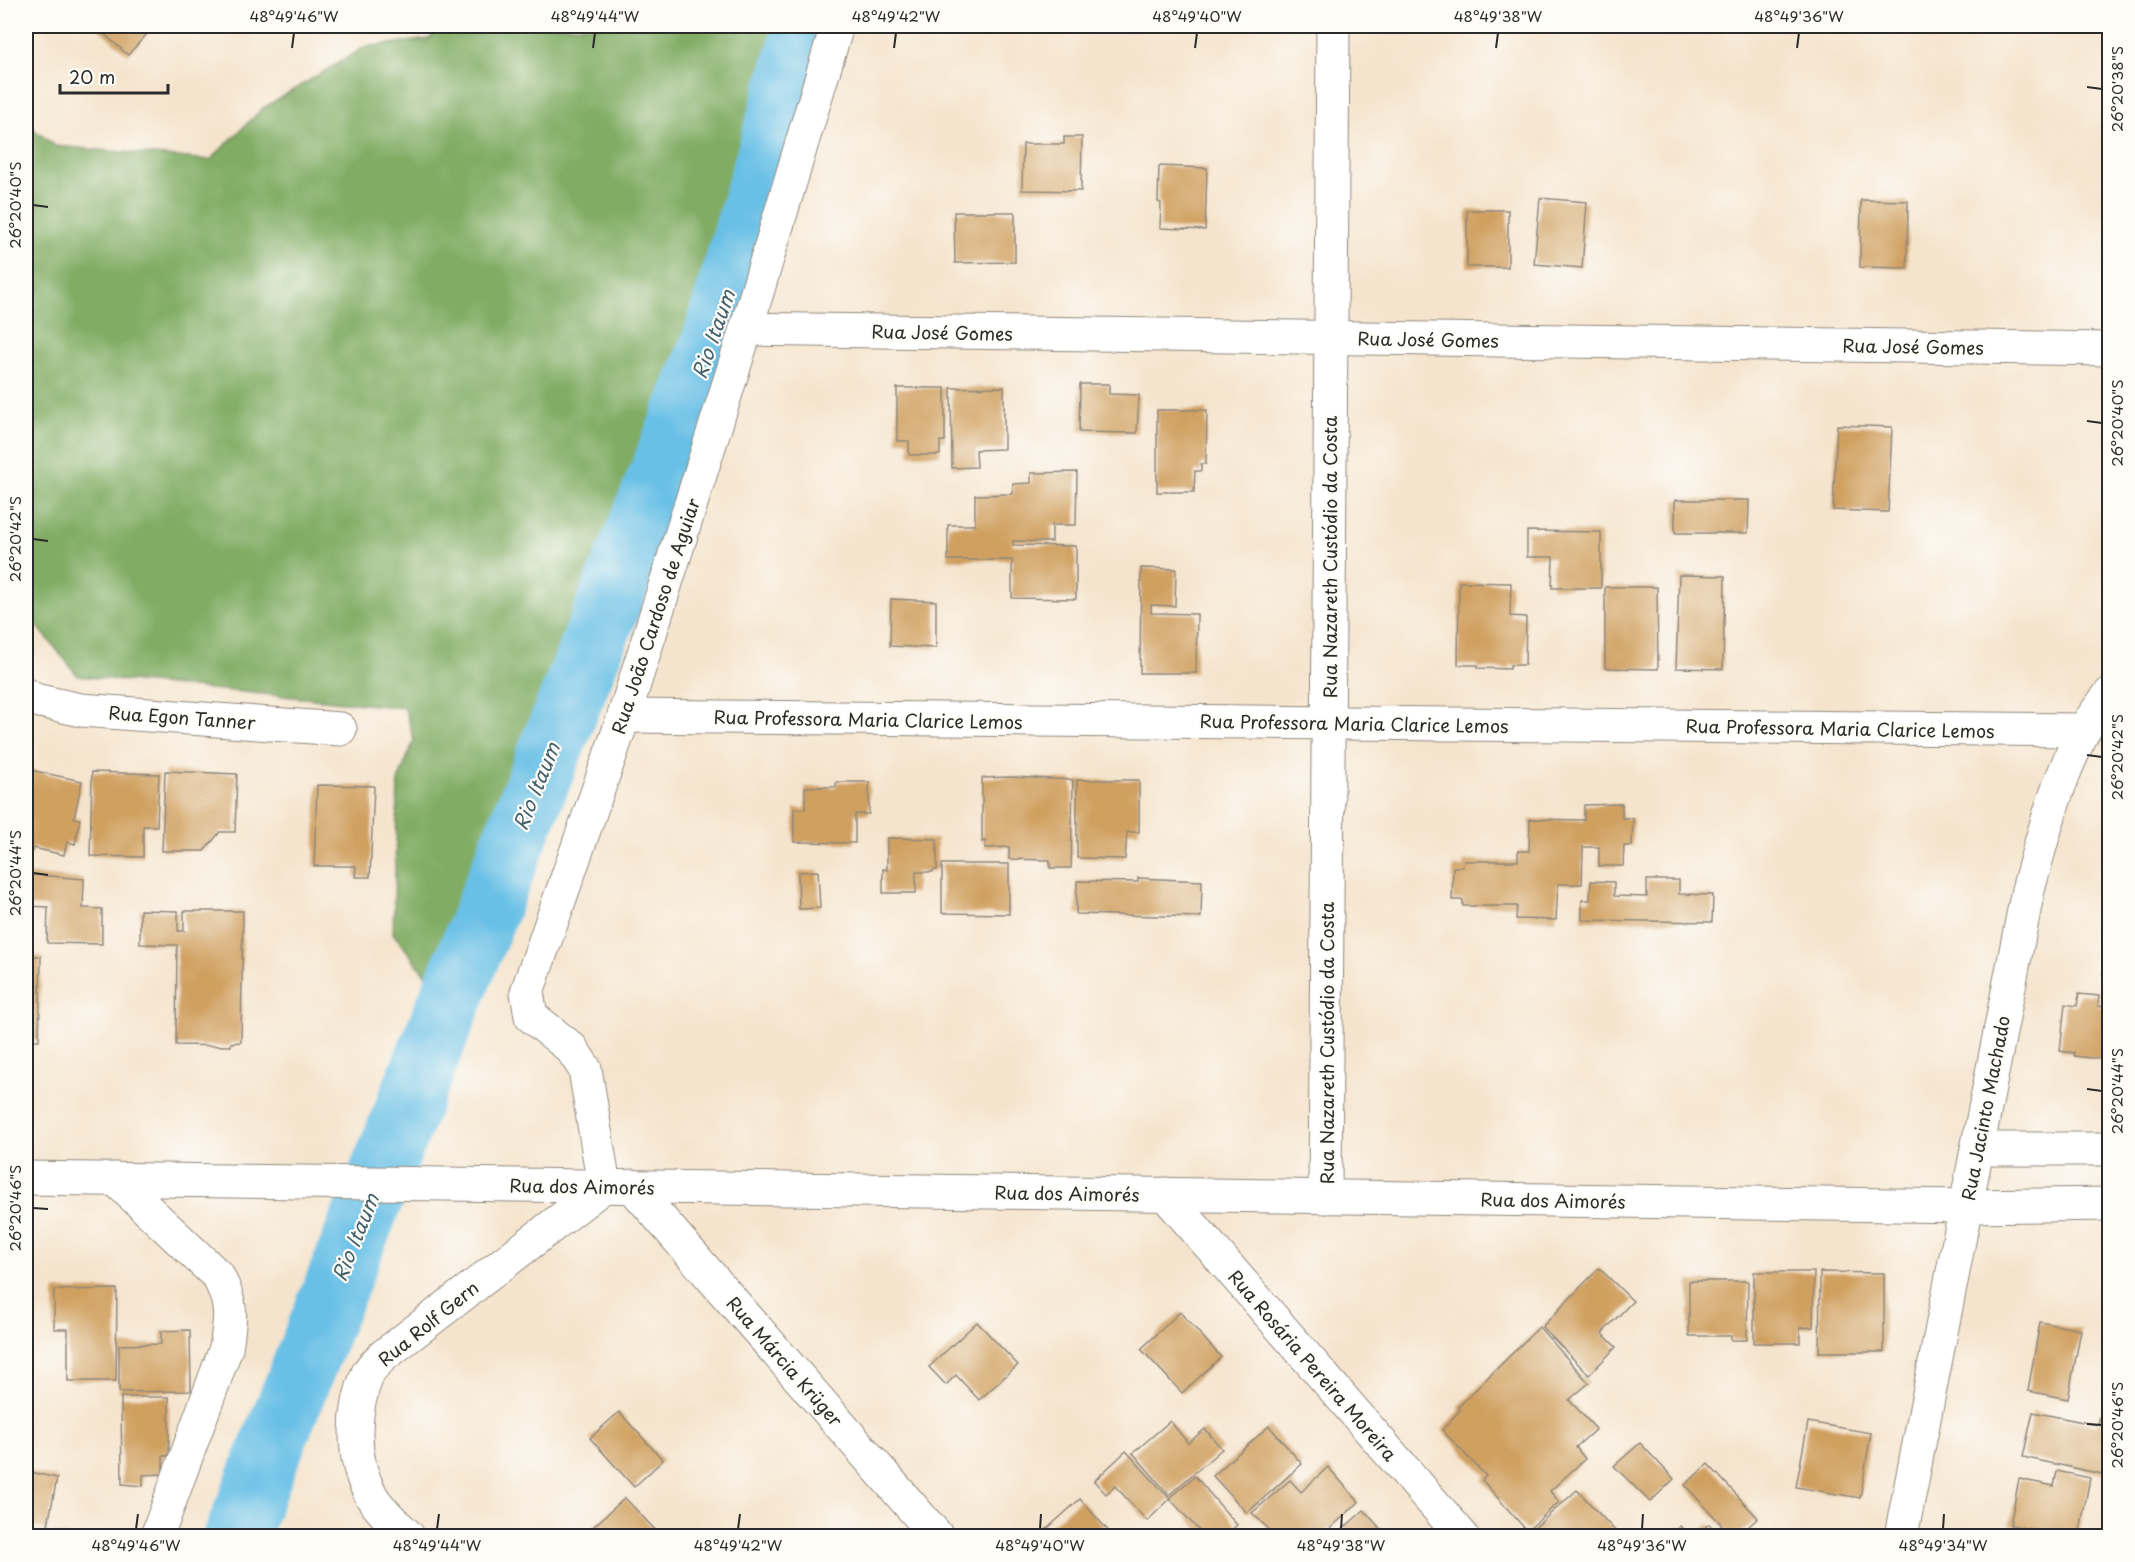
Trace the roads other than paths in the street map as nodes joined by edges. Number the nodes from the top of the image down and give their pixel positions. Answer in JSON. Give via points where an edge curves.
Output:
{"nodes":[{"id":1,"x":837,"y":26,"type":"edge"},
{"id":2,"x":1333,"y":26,"type":"edge"},
{"id":3,"x":746,"y":329,"type":"junction"},
{"id":4,"x":1331,"y":338,"type":"junction"},
{"id":5,"x":2109,"y":348,"type":"edge"},
{"id":6,"x":2109,"y":694,"type":"edge"},
{"id":7,"x":26,"y":695,"type":"edge"},
{"id":8,"x":624,"y":716,"type":"junction"},
{"id":9,"x":1328,"y":723,"type":"junction"},
{"id":10,"x":340,"y":729,"type":"dead end"},
{"id":11,"x":2084,"y":730,"type":"junction"},
{"id":12,"x":1977,"y":1149,"type":"junction"},
{"id":13,"x":2109,"y":1149,"type":"edge"},
{"id":14,"x":26,"y":1178,"type":"edge"},
{"id":15,"x":115,"y":1179,"type":"junction"},
{"id":16,"x":618,"y":1186,"type":"junction"},
{"id":17,"x":1165,"y":1194,"type":"junction"},
{"id":18,"x":1325,"y":1197,"type":"junction"},
{"id":19,"x":2109,"y":1204,"type":"edge"},
{"id":20,"x":1966,"y":1206,"type":"junction"},
{"id":21,"x":157,"y":1536,"type":"edge"},
{"id":22,"x":408,"y":1536,"type":"edge"},
{"id":23,"x":937,"y":1536,"type":"edge"},
{"id":24,"x":1462,"y":1536,"type":"edge"},
{"id":25,"x":1901,"y":1536,"type":"edge"}],
"edges":[{"from":1,"to":3,"type":"street","name":"Rua João Cardoso de Aguiar"},
{"from":2,"to":4,"type":"street","name":"Rua Nazareth Custódio da Costa"},
{"from":3,"to":4,"type":"street","name":"Rua José Gomes"},
{"from":3,"to":8,"type":"street","name":"Rua João Cardoso de Aguiar"},
{"from":4,"to":5,"type":"street","name":"Rua José Gomes"},
{"from":4,"to":9,"type":"street","name":"Rua Nazareth Custódio da Costa"},
{"from":6,"to":11,"type":"street","name":"Rua Jacinto Machado"},
{"from":7,"to":10,"type":"street","name":"Rua Egon Tanner","via":[[81,710]]},
{"from":8,"to":9,"type":"street","name":"Rua Professora Maria Clarice Lemos"},
{"from":8,"to":16,"type":"street","name":"Rua João Cardoso de Aguiar","via":[[527,992],[531,1016],[571,1048],[585,1069]]},
{"from":9,"to":11,"type":"street","name":"Rua Professora Maria Clarice Lemos"},
{"from":9,"to":18,"type":"street","name":"Rua Nazareth Custódio da Costa"},
{"from":11,"to":12,"type":"street","name":"Rua Jacinto Machado","via":[[2057,792],[2028,890]]},
{"from":12,"to":13,"type":"street"},
{"from":12,"to":20,"type":"street","name":"Rua Jacinto Machado"},
{"from":14,"to":15,"type":"street","name":"Rua dos Aimorés"},
{"from":15,"to":16,"type":"street","name":"Rua dos Aimorés"},
{"from":15,"to":21,"type":"street","via":[[219,1276],[229,1297],[226,1348]]},
{"from":16,"to":17,"type":"street","name":"Rua dos Aimorés"},
{"from":16,"to":22,"type":"street","name":"Rua Rolf Gern","via":[[383,1356],[369,1372],[358,1408],[358,1467],[371,1497]]},
{"from":16,"to":23,"type":"street","name":"Rua Márcia Krüger"},
{"from":17,"to":18,"type":"street","name":"Rua dos Aimorés"},
{"from":17,"to":24,"type":"street","name":"Rua Rosária Pereira Moreira"},
{"from":18,"to":20,"type":"street","name":"Rua dos Aimorés"},
{"from":19,"to":20,"type":"street","name":"Rua dos Aimorés"},
{"from":20,"to":25,"type":"street","name":"Rua Jacinto Machado"}]}
